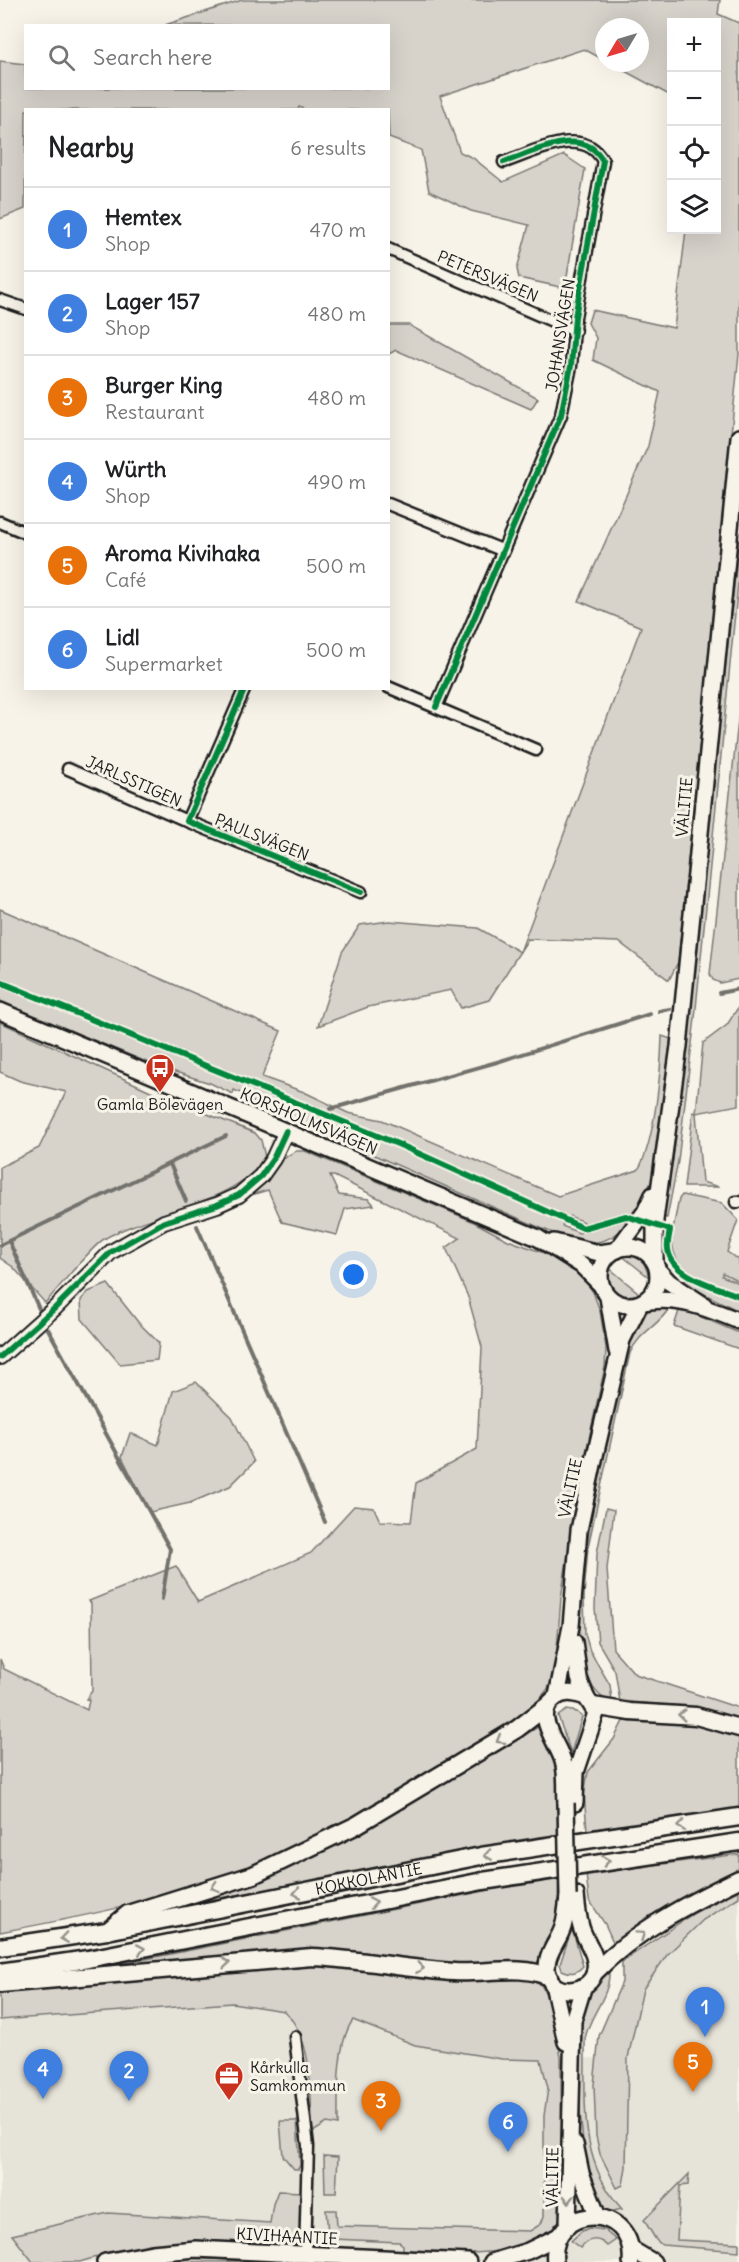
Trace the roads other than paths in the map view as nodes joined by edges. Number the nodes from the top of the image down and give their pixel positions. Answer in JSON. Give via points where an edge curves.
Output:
{"nodes":[{"id":1,"x":504,"y":162,"type":"dead end"},
{"id":2,"x":390,"y":250,"type":"edge"},
{"id":3,"x":0,"y":300,"type":"edge"},
{"id":4,"x":24,"y":308,"type":"edge"},
{"id":5,"x":575,"y":331,"type":"junction"},
{"id":6,"x":739,"y":437,"type":"edge"},
{"id":7,"x":390,"y":505,"type":"edge"},
{"id":8,"x":0,"y":522,"type":"edge"},
{"id":9,"x":24,"y":531,"type":"edge"},
{"id":10,"x":504,"y":551,"type":"junction"},
{"id":11,"x":390,"y":688,"type":"edge"},
{"id":12,"x":244,"y":690,"type":"edge"},
{"id":13,"x":436,"y":707,"type":"junction"},
{"id":14,"x":536,"y":750,"type":"dead end"},
{"id":15,"x":68,"y":769,"type":"dead end"},
{"id":16,"x":187,"y":821,"type":"junction"},
{"id":17,"x":361,"y":892,"type":"dead end"},
{"id":18,"x":0,"y":1011,"type":"edge"},
{"id":19,"x":286,"y":1131,"type":"junction"},
{"id":20,"x":661,"y":1178,"type":"junction"},
{"id":21,"x":538,"y":1238,"type":"junction"},
{"id":22,"x":615,"y":1251,"type":"junction"},
{"id":23,"x":656,"y":1266,"type":"junction"},
{"id":24,"x":604,"y":1291,"type":"junction"},
{"id":25,"x":642,"y":1303,"type":"junction"},
{"id":26,"x":715,"y":1311,"type":"junction"},
{"id":27,"x":739,"y":1321,"type":"edge"},
{"id":28,"x":0,"y":1358,"type":"edge"},
{"id":29,"x":617,"y":1360,"type":"junction"},
{"id":30,"x":571,"y":1626,"type":"junction"},
{"id":31,"x":552,"y":1701,"type":"junction"},
{"id":32,"x":590,"y":1701,"type":"junction"},
{"id":33,"x":739,"y":1728,"type":"edge"},
{"id":34,"x":570,"y":1803,"type":"junction"},
{"id":35,"x":739,"y":1817,"type":"edge"},
{"id":36,"x":739,"y":1842,"type":"edge"},
{"id":37,"x":739,"y":1879,"type":"edge"},
{"id":38,"x":572,"y":1895,"type":"junction"},
{"id":39,"x":107,"y":1931,"type":"junction"},
{"id":40,"x":0,"y":1947,"type":"edge"},
{"id":41,"x":0,"y":1972,"type":"edge"},
{"id":42,"x":596,"y":1972,"type":"junction"},
{"id":43,"x":551,"y":1981,"type":"junction"},
{"id":44,"x":0,"y":1984,"type":"edge"},
{"id":45,"x":583,"y":1988,"type":"junction"},
{"id":46,"x":296,"y":2037,"type":"dead end"},
{"id":47,"x":572,"y":2071,"type":"junction"},
{"id":48,"x":572,"y":2130,"type":"junction"},
{"id":49,"x":598,"y":2217,"type":"junction"},
{"id":50,"x":563,"y":2231,"type":"junction"},
{"id":51,"x":305,"y":2255,"type":"junction"},
{"id":52,"x":631,"y":2255,"type":"edge"},
{"id":53,"x":105,"y":2262,"type":"edge"},
{"id":54,"x":468,"y":2262,"type":"edge"},
{"id":55,"x":492,"y":2262,"type":"edge"},
{"id":56,"x":555,"y":2262,"type":"edge"},
{"id":57,"x":653,"y":2262,"type":"edge"}],
"edges":[{"from":1,"to":5,"type":"street","name":"JOHANSVÄGEN","via":[[565,142],[582,142],[597,149],[603,161]]},
{"from":2,"to":5,"type":"street","name":"PETERSVÄGEN"},
{"from":3,"to":4,"type":"street"},
{"from":5,"to":10,"type":"street","name":"JOHANSVÄGEN","via":[[561,415]]},
{"from":6,"to":20,"type":"main road","name":"VÄLITIE","via":[[689,952]]},
{"from":7,"to":10,"type":"street"},
{"from":8,"to":9,"type":"street"},
{"from":10,"to":13,"type":"street","name":"JOHANSVÄGEN"},
{"from":11,"to":13,"type":"street"},
{"from":12,"to":16,"type":"street"},
{"from":13,"to":14,"type":"street"},
{"from":15,"to":16,"type":"street","name":"JARLSSTIGEN"},
{"from":16,"to":17,"type":"street","name":"PAULSVÄGEN"},
{"from":18,"to":19,"type":"main road","name":"KORSHOLMSVÄGEN"},
{"from":19,"to":21,"type":"main road","name":"KORSHOLMSVÄGEN"},
{"from":19,"to":28,"type":"street","via":[[261,1176],[239,1195],[164,1222],[111,1252]]},
{"from":20,"to":22,"type":"main road","name":"VÄLITIE","via":[[645,1212]]},
{"from":20,"to":23,"type":"main road","name":"VÄLITIE","via":[[655,1220]]},
{"from":21,"to":22,"type":"main road","name":"KORSHOLMSVÄGEN","via":[[599,1253]]},
{"from":21,"to":24,"type":"main road","name":"KORSHOLMSVÄGEN","via":[[581,1265]]},
{"from":22,"to":23,"type":"main road","via":[[638,1248]]},
{"from":22,"to":24,"type":"main road","via":[[601,1266]]},
{"from":23,"to":25,"type":"main road","via":[[656,1288]]},
{"from":23,"to":26,"type":"main road","via":[[669,1282]]},
{"from":24,"to":25,"type":"main road","via":[[623,1305]]},
{"from":24,"to":29,"type":"main road","name":"VÄLITIE","via":[[617,1342]]},
{"from":25,"to":26,"type":"main road","via":[[678,1302]]},
{"from":25,"to":29,"type":"main road","name":"VÄLITIE","via":[[622,1340]]},
{"from":26,"to":27,"type":"main road"},
{"from":29,"to":30,"type":"main road","name":"VÄLITIE","via":[[579,1530]]},
{"from":30,"to":31,"type":"main road","name":"VÄLITIE"},
{"from":30,"to":32,"type":"main road","name":"VÄLITIE","via":[[579,1678]]},
{"from":31,"to":32,"type":"main road","via":[[573,1693]]},
{"from":31,"to":34,"type":"main road","name":"VÄLITIE","via":[[547,1727],[565,1770]]},
{"from":31,"to":39,"type":"highway","one_way":true,"via":[[517,1730],[344,1831],[253,1875],[128,1914]]},
{"from":33,"to":32,"type":"highway","one_way":true,"via":[[696,1716],[630,1712]]},
{"from":32,"to":34,"type":"main road","via":[[595,1720],[582,1748]]},
{"from":34,"to":38,"type":"main road"},
{"from":35,"to":39,"type":"highway","name":"KOKKOLANTIE","one_way":true,"via":[[482,1856]]},
{"from":41,"to":36,"type":"highway","name":"KOKKOLANTIE","one_way":true,"via":[[88,1959],[483,1881]]},
{"from":42,"to":37,"type":"highway","one_way":true,"via":[[635,1939],[696,1899]]},
{"from":38,"to":42,"type":"main road"},
{"from":38,"to":43,"type":"main road","via":[[548,1960]]},
{"from":39,"to":40,"type":"highway","name":"KOKKOLANTIE","one_way":true},
{"from":42,"to":45,"type":"main road"},
{"from":44,"to":43,"type":"highway","one_way":true,"via":[[312,1957],[460,1972],[527,1971]]},
{"from":43,"to":45,"type":"main road","via":[[566,1990]]},
{"from":43,"to":47,"type":"main road","name":"VÄLITIE"},
{"from":45,"to":47,"type":"main road","name":"VÄLITIE","via":[[573,2021]]},
{"from":46,"to":51,"type":"street","via":[[308,2146]]},
{"from":47,"to":48,"type":"main road","name":"VÄLITIE"},
{"from":48,"to":49,"type":"main road","name":"VÄLITIE","via":[[581,2173]]},
{"from":48,"to":50,"type":"main road","name":"VÄLITIE","one_way":true},
{"from":49,"to":50,"type":"main road","via":[[587,2217]]},
{"from":49,"to":52,"type":"main road","via":[[619,2226],[627,2236]]},
{"from":50,"to":55,"type":"main road","via":[[528,2251]]},
{"from":50,"to":56,"type":"main road","name":"VÄLITIE","via":[[556,2245]]},
{"from":51,"to":53,"type":"main road","name":"KIVIHAANTIE","via":[[196,2249]]},
{"from":51,"to":54,"type":"main road","name":"KIVIHAANTIE"},
{"from":52,"to":57,"type":"main road"}]}
